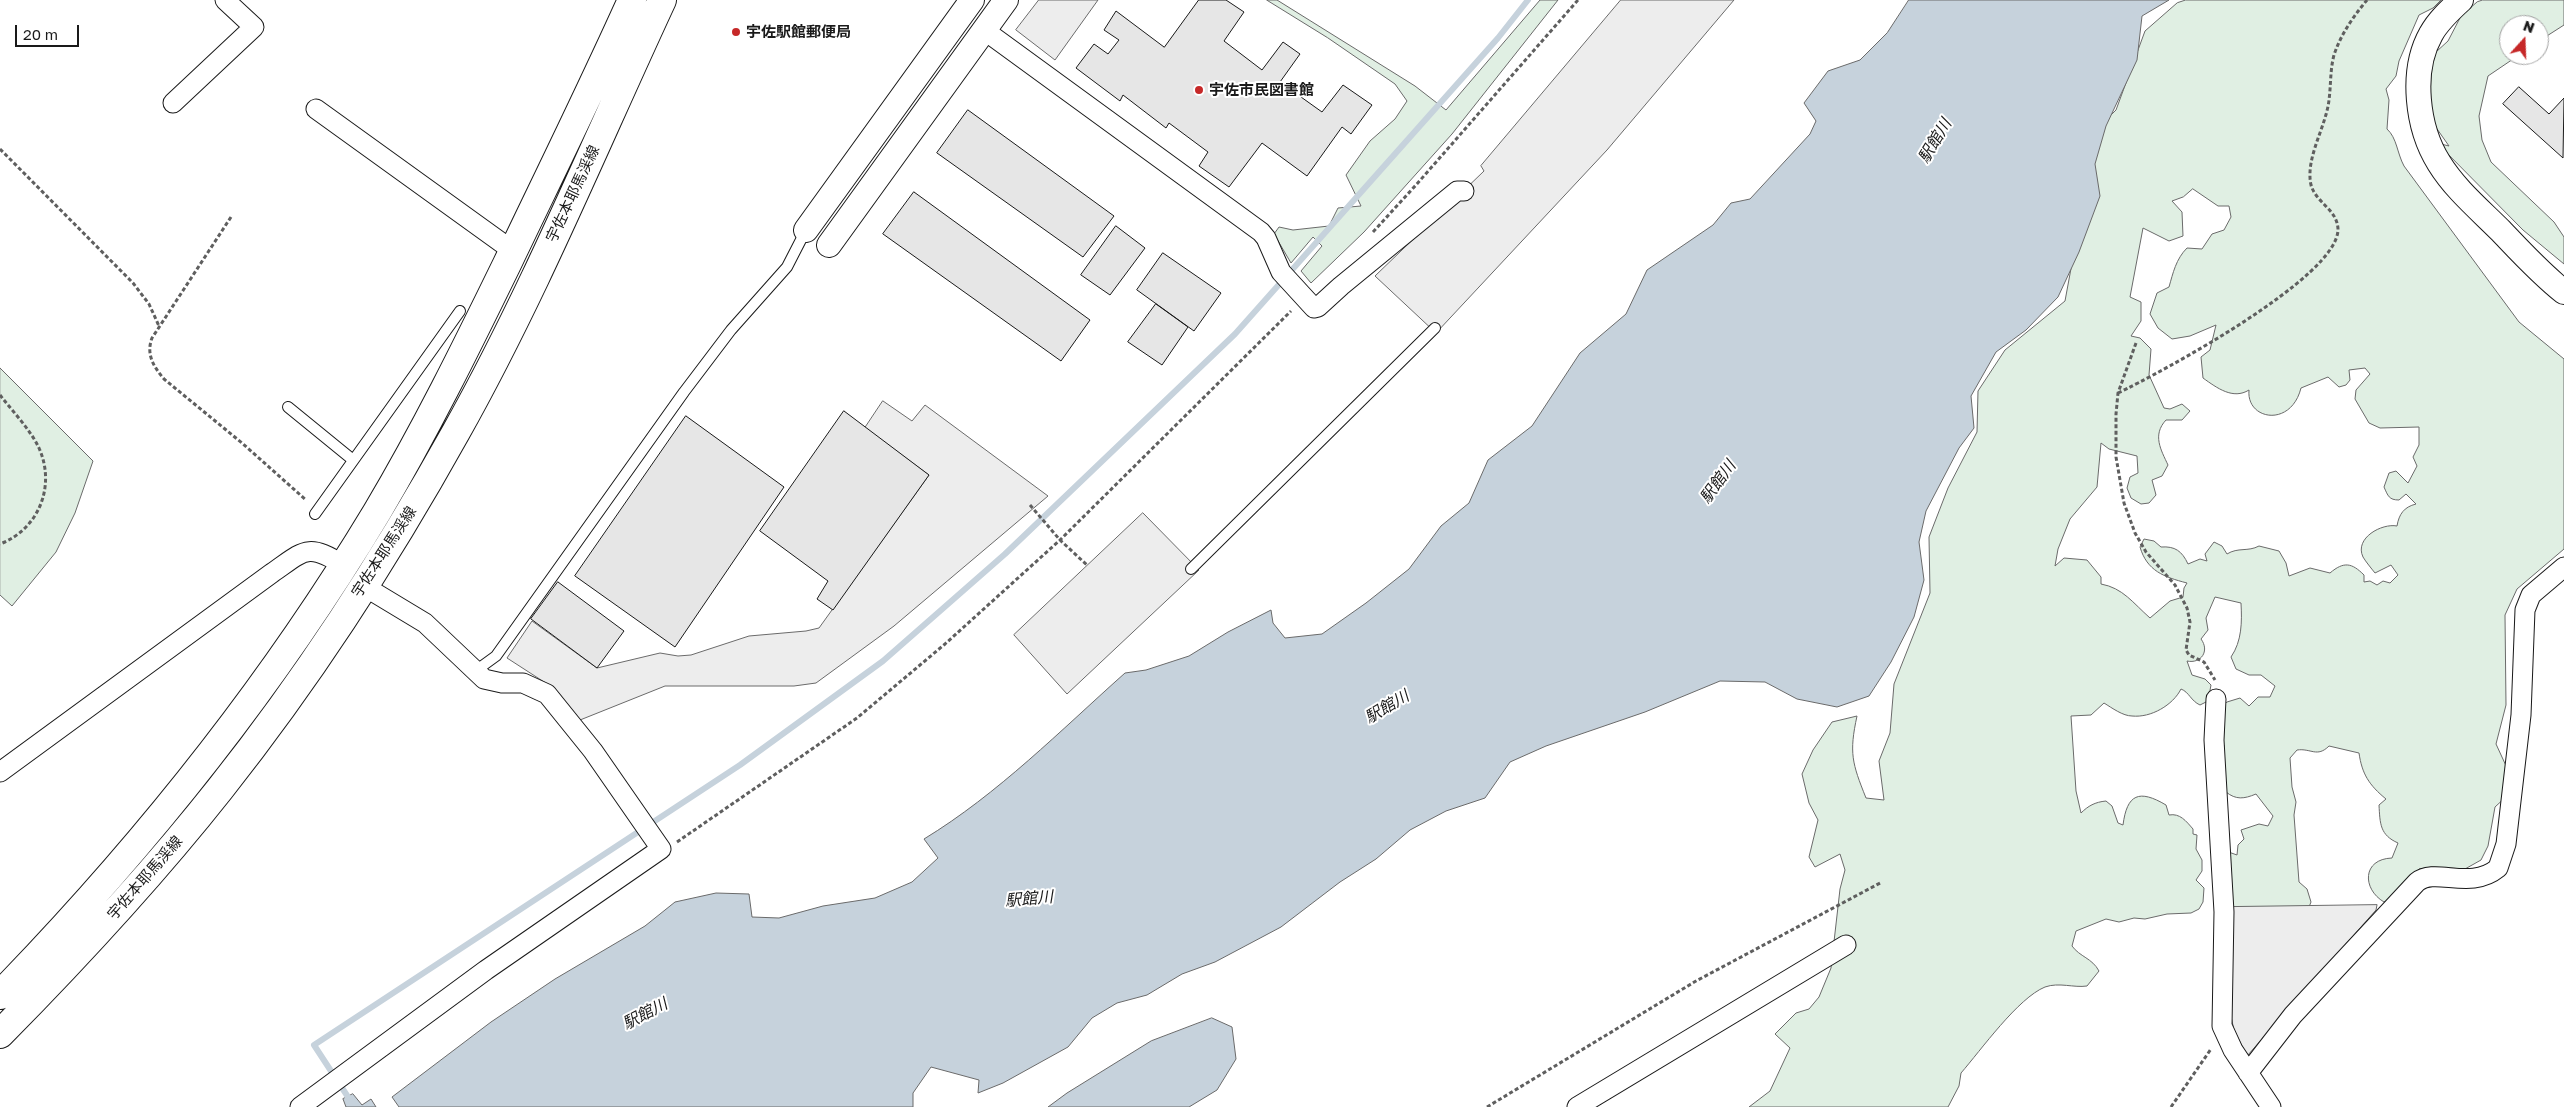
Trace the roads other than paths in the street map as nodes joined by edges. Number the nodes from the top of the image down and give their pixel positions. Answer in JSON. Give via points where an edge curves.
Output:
{"nodes":[{"id":1,"x":225,"y":0,"type":"edge"},
{"id":2,"x":632,"y":0,"type":"edge"},
{"id":3,"x":662,"y":0,"type":"edge"},
{"id":4,"x":1006,"y":0,"type":"edge"},
{"id":5,"x":2461,"y":0,"type":"edge"},
{"id":6,"x":965,"y":3,"type":"edge"},
{"id":7,"x":986,"y":27,"type":"junction"},
{"id":8,"x":173,"y":103,"type":"dead end"},
{"id":9,"x":316,"y":109,"type":"dead end"},
{"id":10,"x":1464,"y":191,"type":"dead end"},
{"id":11,"x":806,"y":230,"type":"joint"},
{"id":12,"x":829,"y":245,"type":"dead end"},
{"id":13,"x":513,"y":251,"type":"junction"},
{"id":14,"x":2564,"y":292,"type":"edge"},
{"id":15,"x":460,"y":310,"type":"dead end"},
{"id":16,"x":1435,"y":328,"type":"dead end"},
{"id":17,"x":288,"y":408,"type":"dead end"},
{"id":18,"x":353,"y":460,"type":"junction"},
{"id":19,"x":315,"y":514,"type":"road end"},
{"id":20,"x":343,"y":565,"type":"junction"},
{"id":21,"x":2564,"y":567,"type":"edge"},
{"id":22,"x":1190,"y":569,"type":"dead end"},
{"id":23,"x":362,"y":585,"type":"junction"},
{"id":24,"x":474,"y":672,"type":"junction"},
{"id":25,"x":2216,"y":699,"type":"road end"},
{"id":26,"x":0,"y":772,"type":"edge"},
{"id":27,"x":1846,"y":945,"type":"dead end"},
{"id":28,"x":0,"y":995,"type":"edge"},
{"id":29,"x":0,"y":1034,"type":"edge"},
{"id":30,"x":2248,"y":1073,"type":"junction"},
{"id":31,"x":300,"y":1107,"type":"edge"},
{"id":32,"x":1577,"y":1107,"type":"edge"},
{"id":33,"x":2271,"y":1107,"type":"edge"}],
"edges":[{"from":1,"to":8,"type":"street","via":[[254,27]]},
{"from":2,"to":13,"type":"main road","name":"宇佐本耶馬渓線"},
{"from":3,"to":23,"type":"main road","name":"宇佐本耶馬渓線","via":[[512,326],[422,492]]},
{"from":4,"to":7,"type":"street"},
{"from":5,"to":14,"type":"street","via":[[2436,25],[2425,46],[2419,101],[2424,128],[2438,162],[2457,186]]},
{"from":6,"to":7,"type":"street"},
{"from":6,"to":11,"type":"street"},
{"from":7,"to":10,"type":"street","via":[[1261,232],[1281,272],[1314,308],[1457,191]]},
{"from":7,"to":12,"type":"street"},
{"from":9,"to":13,"type":"street"},
{"from":11,"to":24,"type":"lane","via":[[787,268],[727,335],[496,656]]},
{"from":13,"to":20,"type":"main road","name":"宇佐本耶馬渓線","via":[[446,388],[381,505]]},
{"from":15,"to":18,"type":"lane"},
{"from":16,"to":22,"type":"lane"},
{"from":17,"to":18,"type":"lane"},
{"from":18,"to":19,"type":"lane"},
{"from":20,"to":26,"type":"street","via":[[319,552],[308,551],[299,555]]},
{"from":20,"to":28,"type":"main road","name":"宇佐本耶馬渓線","via":[[269,677],[194,777],[102,886]]},
{"from":21,"to":30,"type":"street","via":[[2532,595],[2525,610],[2521,715],[2506,844],[2498,868],[2480,878],[2427,877],[2417,882],[2293,1015]]},
{"from":23,"to":24,"type":"street","via":[[425,622]]},
{"from":23,"to":29,"type":"main road","name":"宇佐本耶馬渓線","via":[[290,694],[220,789],[74,958]]},
{"from":24,"to":31,"type":"street","via":[[489,681],[531,686],[550,697],[593,750],[661,849],[486,970]]},
{"from":25,"to":30,"type":"street","via":[[2213,726],[2224,912],[2221,1016],[2224,1030]]},
{"from":27,"to":32,"type":"street"},
{"from":30,"to":33,"type":"street"}]}
